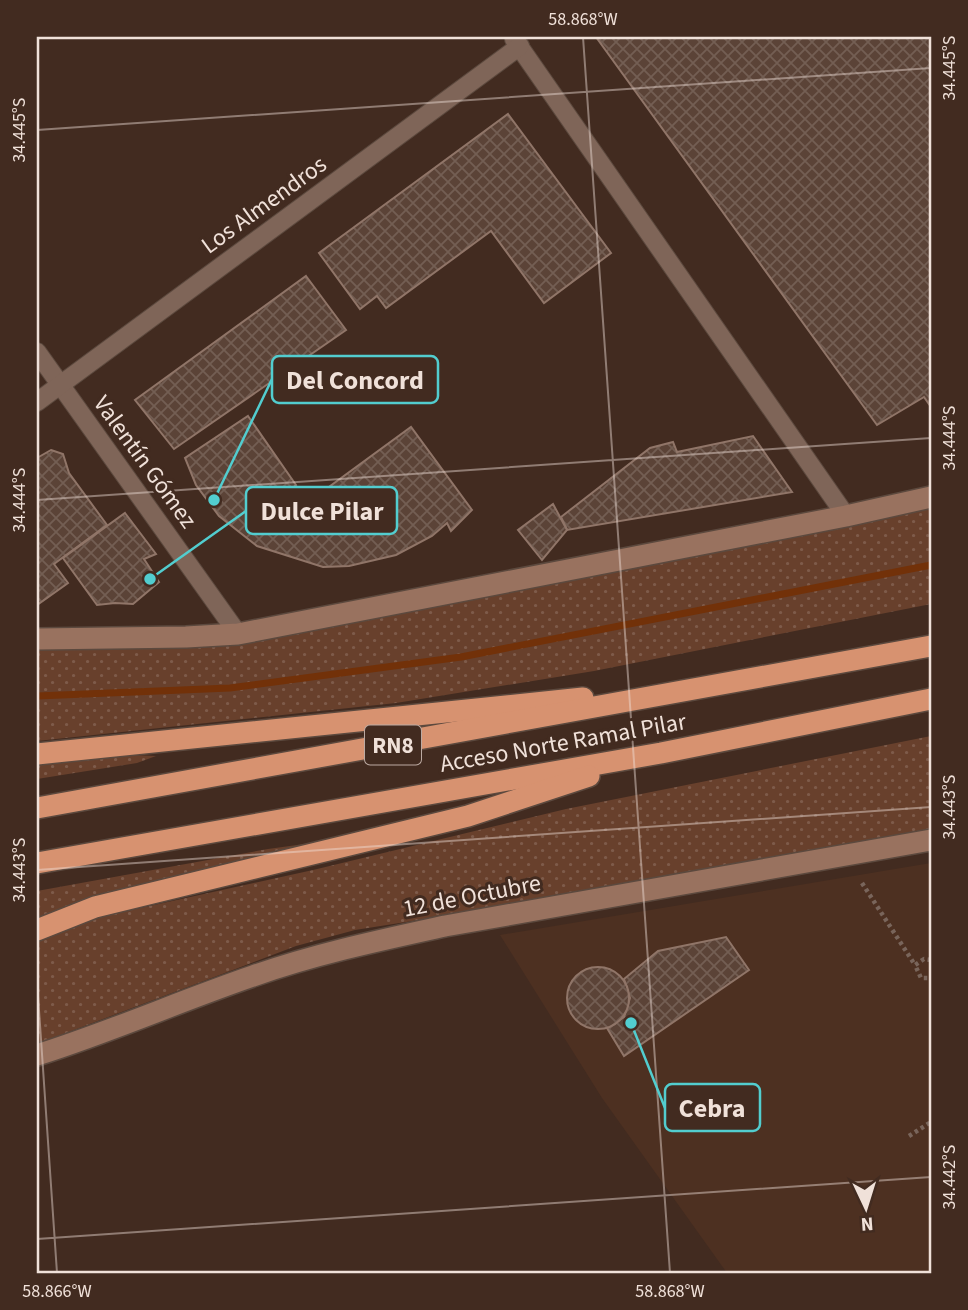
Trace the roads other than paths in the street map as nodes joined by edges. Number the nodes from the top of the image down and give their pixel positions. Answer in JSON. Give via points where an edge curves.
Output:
{"nodes":[{"id":1,"x":516,"y":41,"type":"edge"},
{"id":2,"x":37,"y":352,"type":"edge"},
{"id":3,"x":60,"y":385,"type":"junction"},
{"id":4,"x":37,"y":402,"type":"edge"},
{"id":5,"x":931,"y":497,"type":"edge"},
{"id":6,"x":846,"y":516,"type":"junction"},
{"id":7,"x":238,"y":634,"type":"junction"},
{"id":8,"x":37,"y":639,"type":"edge"},
{"id":9,"x":931,"y":646,"type":"edge"},
{"id":10,"x":749,"y":681,"type":"junction"},
{"id":11,"x":931,"y":699,"type":"edge"},
{"id":12,"x":661,"y":753,"type":"junction"},
{"id":13,"x":37,"y":754,"type":"edge"},
{"id":14,"x":37,"y":808,"type":"edge"},
{"id":15,"x":931,"y":840,"type":"edge"},
{"id":16,"x":37,"y":863,"type":"edge"},
{"id":17,"x":37,"y":930,"type":"edge"},
{"id":18,"x":37,"y":1055,"type":"edge"}],
"edges":[{"from":1,"to":3,"type":"street","name":"Los Almendros"},
{"from":1,"to":6,"type":"street"},
{"from":2,"to":3,"type":"street","name":"Valentín Gómez"},
{"from":3,"to":4,"type":"street","name":"Los Almendros"},
{"from":3,"to":7,"type":"street","name":"Valentín Gómez"},
{"from":5,"to":6,"type":"street"},
{"from":6,"to":7,"type":"street"},
{"from":7,"to":8,"type":"street"},
{"from":9,"to":10,"type":"highway","name":"Acceso Norte Ramal Pilar","number":"RN8"},
{"from":10,"to":13,"type":"highway"},
{"from":10,"to":14,"type":"highway","name":"Acceso Norte Ramal Pilar","number":"RN8"},
{"from":11,"to":12,"type":"highway","name":"Acceso Norte Ramal Pilar","number":"RN8"},
{"from":12,"to":16,"type":"highway","name":"Acceso Norte Ramal Pilar","number":"RN8"},
{"from":12,"to":17,"type":"highway","via":[[468,816],[95,907]]},
{"from":15,"to":18,"type":"street","name":"12 de Octubre","via":[[385,939],[254,975]]}]}
